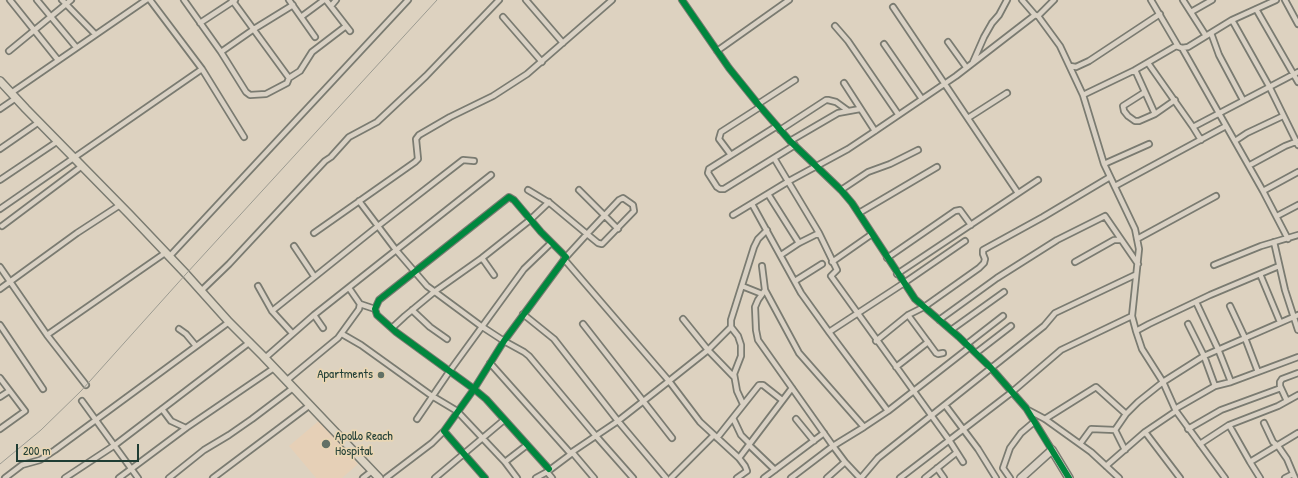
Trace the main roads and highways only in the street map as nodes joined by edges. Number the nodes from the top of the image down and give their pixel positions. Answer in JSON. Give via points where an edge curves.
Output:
{"nodes":[{"id":1,"x":0,"y":81,"type":"edge"},
{"id":2,"x":379,"y":478,"type":"edge"}],
"edges":[{"from":1,"to":2,"type":"main road"}]}
